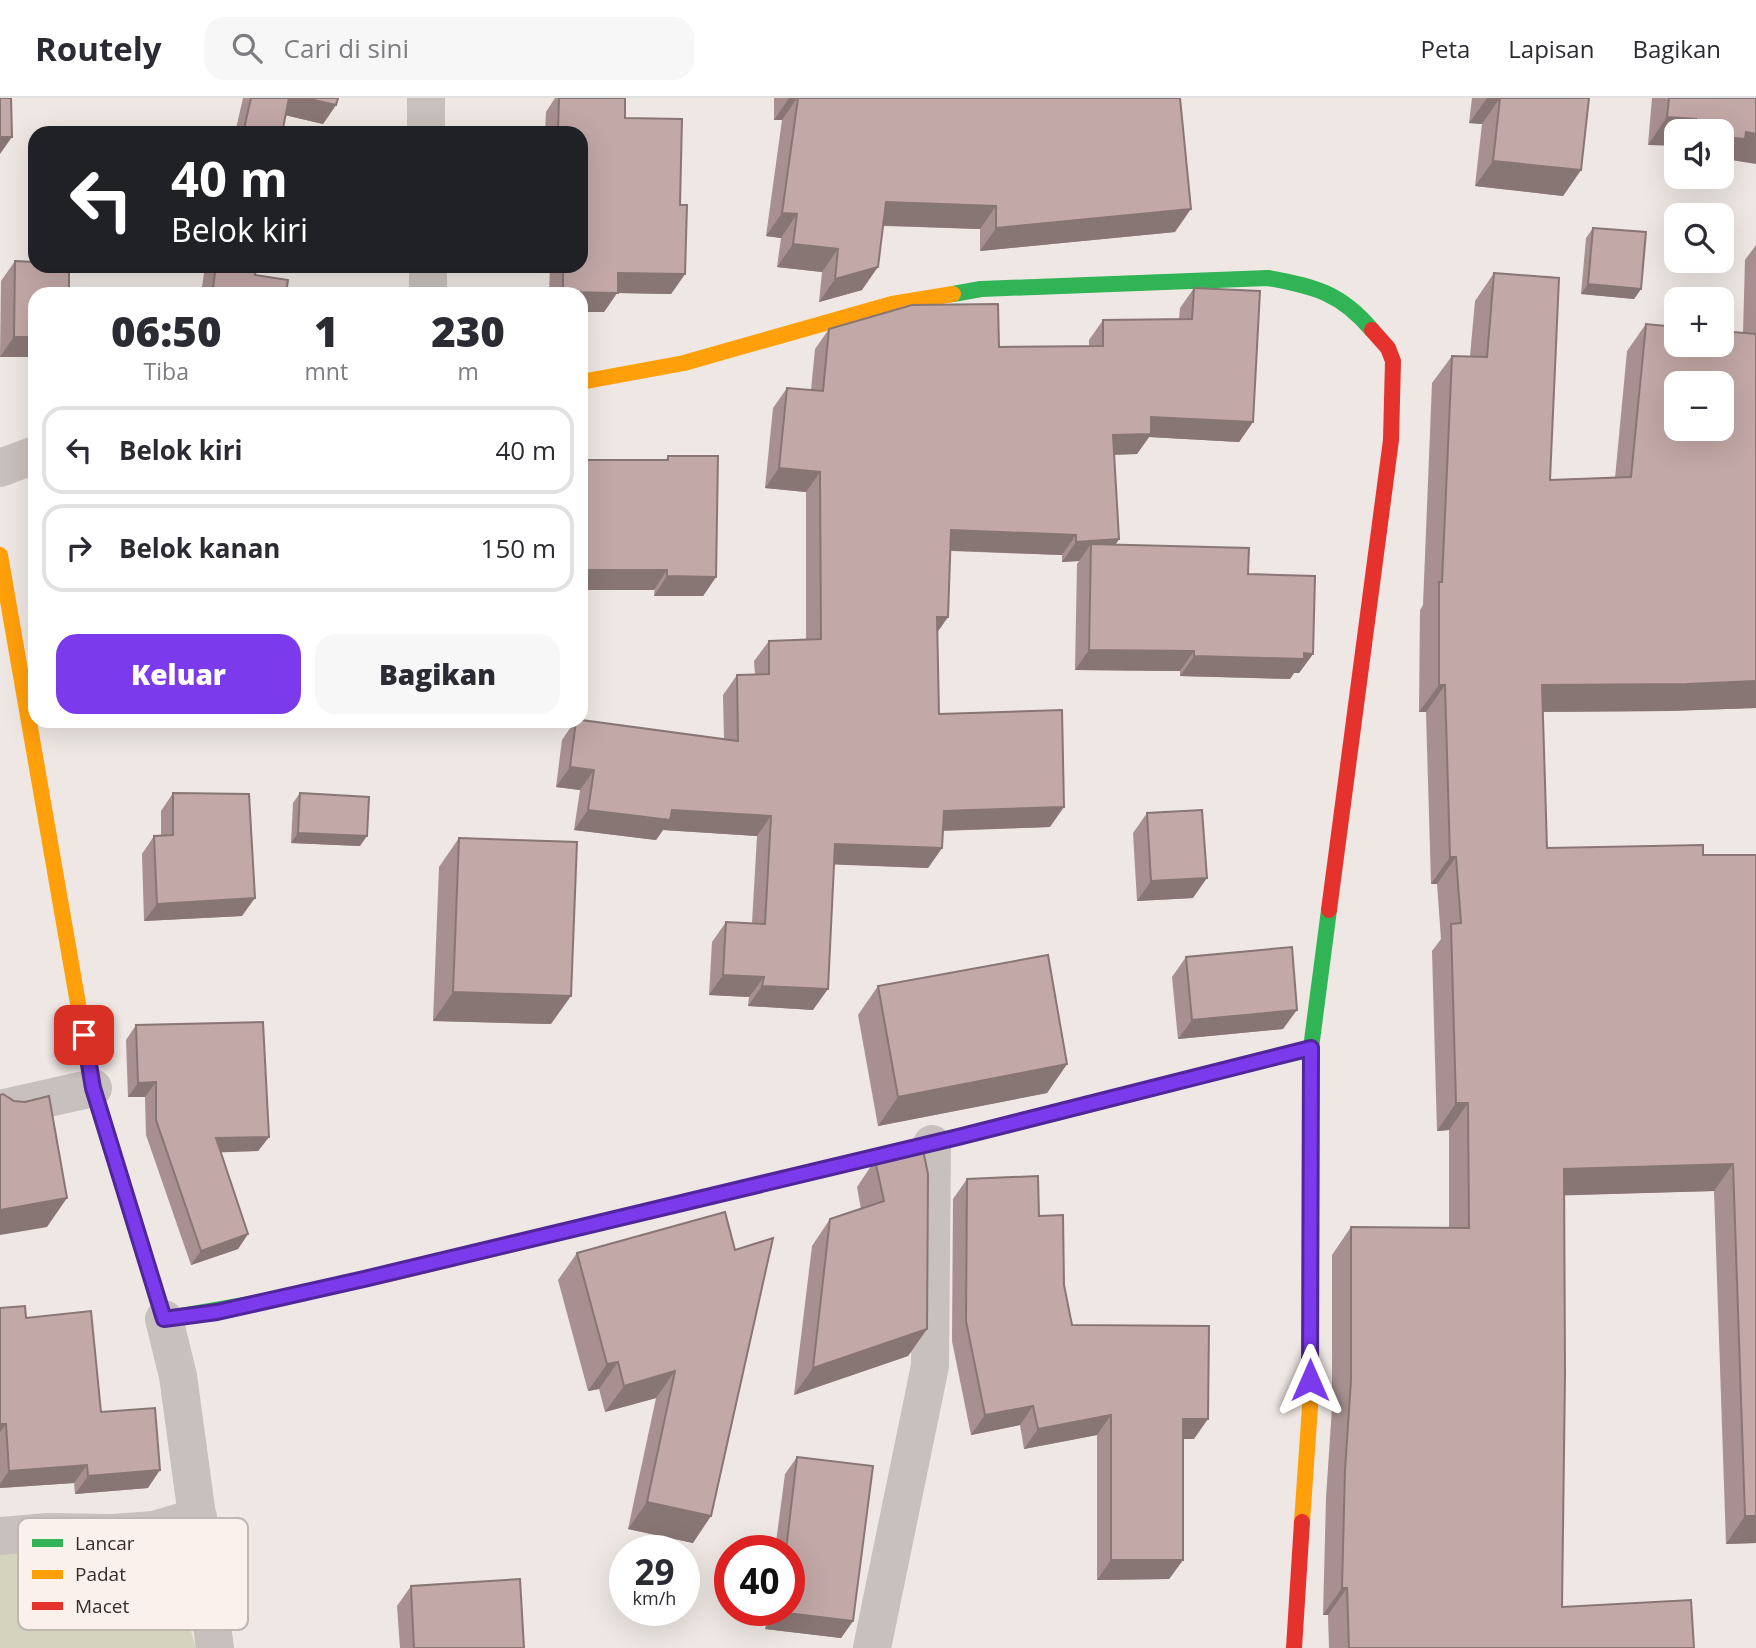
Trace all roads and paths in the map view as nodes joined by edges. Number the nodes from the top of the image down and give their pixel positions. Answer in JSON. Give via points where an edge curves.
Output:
{"nodes":[{"id":1,"x":426,"y":98,"type":"edge"},
{"id":2,"x":426,"y":126,"type":"edge"},
{"id":3,"x":588,"y":381,"type":"edge"},
{"id":4,"x":28,"y":458,"type":"edge"},
{"id":5,"x":0,"y":468,"type":"edge"},
{"id":6,"x":0,"y":555,"type":"edge"},
{"id":7,"x":28,"y":715,"type":"edge"},
{"id":8,"x":30,"y":728,"type":"edge"},
{"id":9,"x":1311,"y":1048,"type":"junction"},
{"id":10,"x":93,"y":1088,"type":"junction"},
{"id":11,"x":0,"y":1109,"type":"edge"},
{"id":12,"x":932,"y":1144,"type":"junction"},
{"id":13,"x":164,"y":1319,"type":"junction"},
{"id":14,"x":198,"y":1517,"type":"joint"},
{"id":15,"x":195,"y":1518,"type":"edge"},
{"id":16,"x":18,"y":1534,"type":"edge"},
{"id":17,"x":0,"y":1536,"type":"edge"},
{"id":18,"x":213,"y":1630,"type":"edge"},
{"id":19,"x":215,"y":1648,"type":"edge"},
{"id":20,"x":872,"y":1648,"type":"edge"},
{"id":21,"x":1294,"y":1648,"type":"edge"}],
"edges":[{"from":1,"to":2,"type":"street"},
{"from":3,"to":9,"type":"street","via":[[684,363],[892,304],[981,289],[1268,278],[1309,284],[1345,300],[1391,354],[1394,387],[1391,440]]},
{"from":4,"to":5,"type":"street"},
{"from":6,"to":7,"type":"street"},
{"from":8,"to":10,"type":"street"},
{"from":9,"to":12,"type":"street"},
{"from":9,"to":21,"type":"street","via":[[1310,1407]]},
{"from":10,"to":11,"type":"street"},
{"from":10,"to":13,"type":"street"},
{"from":12,"to":13,"type":"street","via":[[337,1285]]},
{"from":12,"to":20,"type":"street","via":[[930,1366]]},
{"from":13,"to":14,"type":"street","via":[[178,1376]]},
{"from":14,"to":15,"type":"street"},
{"from":16,"to":17,"type":"street"},
{"from":18,"to":19,"type":"street"}]}
